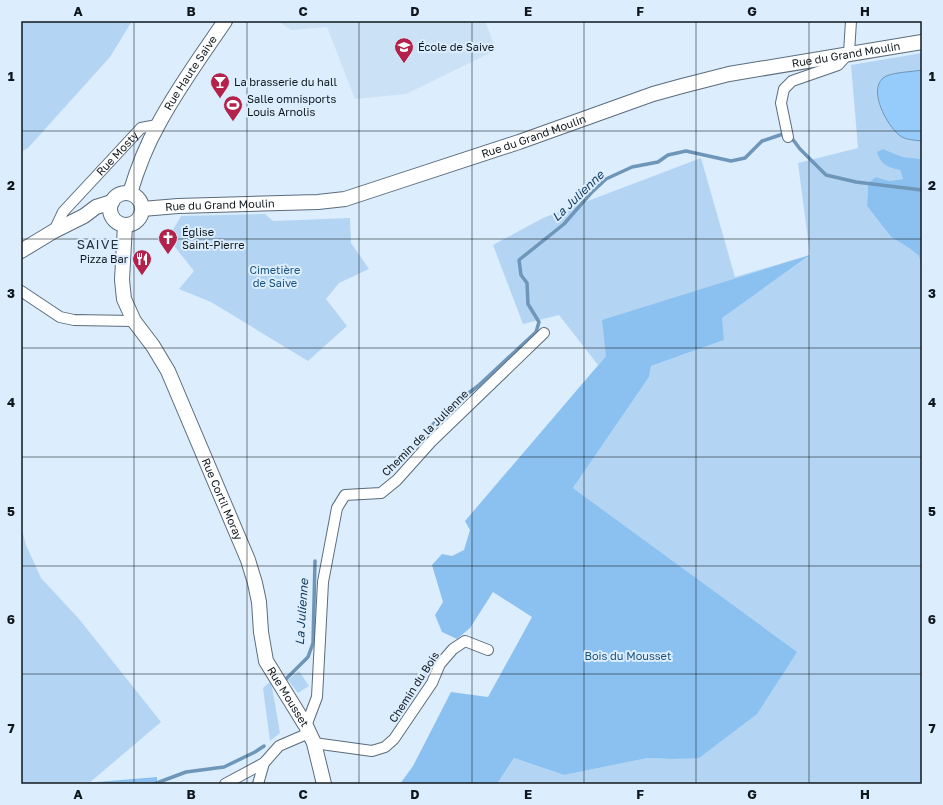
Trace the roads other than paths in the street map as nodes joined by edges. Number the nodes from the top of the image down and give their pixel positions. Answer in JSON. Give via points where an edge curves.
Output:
{"nodes":[{"id":1,"x":225,"y":21,"type":"edge"},
{"id":2,"x":850,"y":21,"type":"edge"},
{"id":3,"x":922,"y":42,"type":"edge"},
{"id":4,"x":849,"y":53,"type":"junction"},
{"id":5,"x":157,"y":125,"type":"junction"},
{"id":6,"x":788,"y":134,"type":"dead end"},
{"id":7,"x":130,"y":194,"type":"junction"},
{"id":8,"x":112,"y":202,"type":"junction"},
{"id":9,"x":142,"y":209,"type":"junction"},
{"id":10,"x":84,"y":216,"type":"junction"},
{"id":11,"x":112,"y":216,"type":"junction"},
{"id":12,"x":126,"y":225,"type":"junction"},
{"id":13,"x":54,"y":231,"type":"junction"},
{"id":14,"x":21,"y":251,"type":"edge"},
{"id":15,"x":21,"y":291,"type":"edge"},
{"id":16,"x":134,"y":322,"type":"junction"},
{"id":17,"x":544,"y":333,"type":"dead end"},
{"id":18,"x":488,"y":650,"type":"dead end"},
{"id":19,"x":266,"y":661,"type":"joint"},
{"id":20,"x":310,"y":734,"type":"junction"},
{"id":21,"x":264,"y":763,"type":"junction"},
{"id":22,"x":225,"y":784,"type":"edge"},
{"id":23,"x":258,"y":784,"type":"edge"},
{"id":24,"x":324,"y":784,"type":"edge"}],
"edges":[{"from":1,"to":5,"type":"street","name":"Rue Haute Saive"},
{"from":2,"to":4,"type":"street"},
{"from":3,"to":4,"type":"street","name":"Rue du Grand Moulin"},
{"from":4,"to":6,"type":"street","via":[[838,65],[792,81],[784,89],[781,103]]},
{"from":4,"to":9,"type":"street","name":"Rue du Grand Moulin","via":[[729,74],[653,94],[519,142],[345,199]]},
{"from":5,"to":7,"type":"street","name":"Rue Mosty"},
{"from":5,"to":13,"type":"street","name":"Rue Mosty","via":[[141,128],[63,212]]},
{"from":7,"to":8,"type":"street","via":[[120,195]]},
{"from":7,"to":9,"type":"street","via":[[139,199]]},
{"from":8,"to":10,"type":"street","via":[[96,207]]},
{"from":8,"to":11,"type":"street"},
{"from":9,"to":12,"type":"street","via":[[139,218]]},
{"from":10,"to":11,"type":"street"},
{"from":10,"to":13,"type":"street"},
{"from":11,"to":12,"type":"street","via":[[120,224]]},
{"from":12,"to":16,"type":"street","via":[[122,280],[124,299]]},
{"from":13,"to":14,"type":"street"},
{"from":15,"to":16,"type":"street","via":[[60,317],[74,320]]},
{"from":16,"to":19,"type":"street","name":"Rue Cortil Moray","via":[[168,371],[248,560],[256,589]]},
{"from":17,"to":20,"type":"street","name":"Chemin de la Julienne","via":[[431,442],[387,489],[381,493],[345,494],[337,508],[323,582],[317,697]]},
{"from":18,"to":20,"type":"street","name":"Chemin du Bois","via":[[465,641],[453,649],[440,664],[432,683],[394,739],[385,747],[372,751]]},
{"from":19,"to":20,"type":"street","name":"Rue Mousset"},
{"from":20,"to":21,"type":"street","name":"Rue Mousset","via":[[279,746]]},
{"from":20,"to":24,"type":"street","name":"Rue Mousset"},
{"from":21,"to":22,"type":"street"},
{"from":21,"to":23,"type":"street","name":"Rue Mousset"}]}
